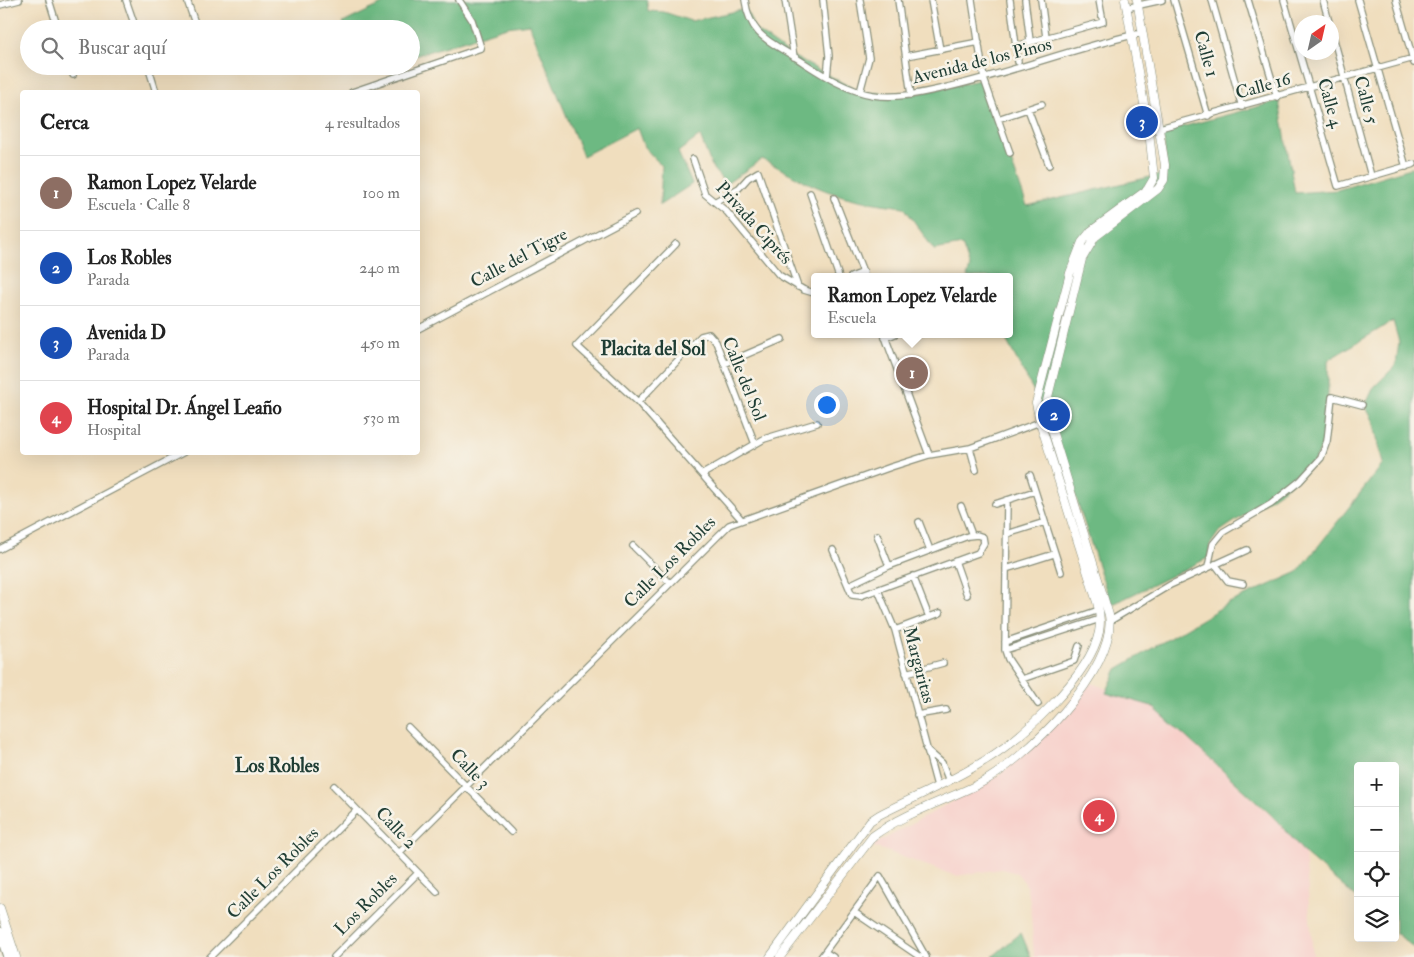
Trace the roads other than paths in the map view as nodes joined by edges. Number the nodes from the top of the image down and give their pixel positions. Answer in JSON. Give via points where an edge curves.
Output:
{"nodes":[{"id":1,"x":19,"y":0,"type":"edge"},
{"id":2,"x":49,"y":0,"type":"edge"},
{"id":3,"x":126,"y":0,"type":"edge"},
{"id":4,"x":187,"y":0,"type":"edge"},
{"id":5,"x":458,"y":0,"type":"edge"},
{"id":6,"x":745,"y":0,"type":"edge"},
{"id":7,"x":785,"y":0,"type":"edge"},
{"id":8,"x":823,"y":0,"type":"edge"},
{"id":9,"x":860,"y":0,"type":"edge"},
{"id":10,"x":898,"y":0,"type":"edge"},
{"id":11,"x":931,"y":0,"type":"edge"},
{"id":12,"x":972,"y":0,"type":"edge"},
{"id":13,"x":1010,"y":0,"type":"edge"},
{"id":14,"x":1025,"y":0,"type":"edge"},
{"id":15,"x":1041,"y":0,"type":"edge"},
{"id":16,"x":1099,"y":0,"type":"edge"},
{"id":17,"x":1162,"y":0,"type":"edge"},
{"id":18,"x":1174,"y":0,"type":"edge"},
{"id":19,"x":1212,"y":0,"type":"edge"},
{"id":20,"x":1248,"y":0,"type":"edge"},
{"id":21,"x":1284,"y":0,"type":"edge"},
{"id":22,"x":1323,"y":0,"type":"edge"},
{"id":23,"x":1358,"y":0,"type":"edge"},
{"id":24,"x":1396,"y":0,"type":"edge"},
{"id":25,"x":1137,"y":3,"type":"edge"},
{"id":26,"x":1126,"y":4,"type":"edge"},
{"id":27,"x":0,"y":5,"type":"edge"},
{"id":28,"x":1327,"y":15,"type":"edge"},
{"id":29,"x":55,"y":20,"type":"edge"},
{"id":30,"x":133,"y":20,"type":"edge"},
{"id":31,"x":194,"y":20,"type":"edge"},
{"id":32,"x":1142,"y":33,"type":"junction"},
{"id":33,"x":1131,"y":35,"type":"junction"},
{"id":34,"x":1046,"y":37,"type":"junction"},
{"id":35,"x":1030,"y":41,"type":"junction"},
{"id":36,"x":979,"y":42,"type":"junction"},
{"id":37,"x":1016,"y":46,"type":"junction"},
{"id":38,"x":940,"y":50,"type":"junction"},
{"id":39,"x":906,"y":56,"type":"junction"},
{"id":40,"x":794,"y":57,"type":"junction"},
{"id":41,"x":1339,"y":59,"type":"edge"},
{"id":42,"x":1414,"y":60,"type":"edge"},
{"id":43,"x":1018,"y":62,"type":"dead end"},
{"id":44,"x":1378,"y":68,"type":"junction"},
{"id":45,"x":420,"y":69,"type":"edge"},
{"id":46,"x":151,"y":75,"type":"edge"},
{"id":47,"x":402,"y":75,"type":"edge"},
{"id":48,"x":828,"y":77,"type":"junction"},
{"id":49,"x":1344,"y":78,"type":"junction"},
{"id":50,"x":984,"y":79,"type":"junction"},
{"id":51,"x":1311,"y":88,"type":"junction"},
{"id":52,"x":155,"y":90,"type":"edge"},
{"id":53,"x":358,"y":90,"type":"edge"},
{"id":54,"x":860,"y":92,"type":"junction"},
{"id":55,"x":911,"y":95,"type":"junction"},
{"id":56,"x":1277,"y":98,"type":"junction"},
{"id":57,"x":1042,"y":104,"type":"dead end"},
{"id":58,"x":1242,"y":107,"type":"junction"},
{"id":59,"x":1028,"y":109,"type":"junction"},
{"id":60,"x":1208,"y":116,"type":"junction"},
{"id":61,"x":998,"y":119,"type":"junction"},
{"id":62,"x":1158,"y":130,"type":"junction"},
{"id":63,"x":1149,"y":131,"type":"junction"},
{"id":64,"x":1010,"y":153,"type":"dead end"},
{"id":65,"x":693,"y":159,"type":"dead end"},
{"id":66,"x":1163,"y":159,"type":"junction"},
{"id":67,"x":1152,"y":162,"type":"junction"},
{"id":68,"x":1414,"y":164,"type":"edge"},
{"id":69,"x":1049,"y":165,"type":"dead end"},
{"id":70,"x":1406,"y":166,"type":"junction"},
{"id":71,"x":1371,"y":176,"type":"junction"},
{"id":72,"x":810,"y":193,"type":"dead end"},
{"id":73,"x":834,"y":198,"type":"dead end"},
{"id":74,"x":716,"y":202,"type":"junction"},
{"id":75,"x":635,"y":214,"type":"dead end"},
{"id":76,"x":676,"y":244,"type":"dead end"},
{"id":77,"x":838,"y":273,"type":"edge"},
{"id":78,"x":865,"y":273,"type":"edge"},
{"id":79,"x":798,"y":287,"type":"junction"},
{"id":80,"x":811,"y":290,"type":"edge"},
{"id":81,"x":420,"y":328,"type":"edge"},
{"id":82,"x":885,"y":338,"type":"edge"},
{"id":83,"x":782,"y":339,"type":"dead end"},
{"id":84,"x":724,"y":364,"type":"junction"},
{"id":85,"x":638,"y":402,"type":"junction"},
{"id":86,"x":1362,"y":405,"type":"dead end"},
{"id":87,"x":817,"y":422,"type":"dead end"},
{"id":88,"x":1040,"y":422,"type":"junction"},
{"id":89,"x":755,"y":444,"type":"junction"},
{"id":90,"x":970,"y":448,"type":"junction"},
{"id":91,"x":178,"y":455,"type":"edge"},
{"id":92,"x":929,"y":455,"type":"junction"},
{"id":93,"x":976,"y":470,"type":"dead end"},
{"id":94,"x":703,"y":474,"type":"junction"},
{"id":95,"x":1030,"y":475,"type":"dead end"},
{"id":96,"x":1035,"y":491,"type":"junction"},
{"id":97,"x":1007,"y":500,"type":"junction"},
{"id":98,"x":994,"y":504,"type":"dead end"},
{"id":99,"x":961,"y":506,"type":"dead end"},
{"id":100,"x":741,"y":519,"type":"junction"},
{"id":101,"x":919,"y":522,"type":"dead end"},
{"id":102,"x":1045,"y":522,"type":"junction"},
{"id":103,"x":1007,"y":534,"type":"junction"},
{"id":104,"x":877,"y":535,"type":"dead end"},
{"id":105,"x":972,"y":535,"type":"junction"},
{"id":106,"x":633,"y":546,"type":"dead end"},
{"id":107,"x":0,"y":549,"type":"edge"},
{"id":108,"x":833,"y":550,"type":"dead end"},
{"id":109,"x":930,"y":550,"type":"junction"},
{"id":110,"x":1247,"y":550,"type":"dead end"},
{"id":111,"x":1054,"y":554,"type":"junction"},
{"id":112,"x":955,"y":561,"type":"junction"},
{"id":113,"x":1215,"y":564,"type":"junction"},
{"id":114,"x":889,"y":566,"type":"junction"},
{"id":115,"x":1208,"y":567,"type":"junction"},
{"id":116,"x":1006,"y":569,"type":"junction"},
{"id":117,"x":1061,"y":572,"type":"dead end"},
{"id":118,"x":913,"y":576,"type":"junction"},
{"id":119,"x":670,"y":583,"type":"junction"},
{"id":120,"x":849,"y":584,"type":"junction"},
{"id":121,"x":1243,"y":584,"type":"dead end"},
{"id":122,"x":878,"y":590,"type":"junction"},
{"id":123,"x":968,"y":595,"type":"dead end"},
{"id":124,"x":940,"y":613,"type":"dead end"},
{"id":125,"x":1100,"y":615,"type":"junction"},
{"id":126,"x":928,"y":617,"type":"junction"},
{"id":127,"x":1075,"y":618,"type":"junction"},
{"id":128,"x":1110,"y":621,"type":"junction"},
{"id":129,"x":1077,"y":626,"type":"junction"},
{"id":130,"x":895,"y":630,"type":"junction"},
{"id":131,"x":1005,"y":642,"type":"junction"},
{"id":132,"x":1079,"y":646,"type":"dead end"},
{"id":133,"x":1005,"y":650,"type":"junction"},
{"id":134,"x":944,"y":663,"type":"dead end"},
{"id":135,"x":906,"y":673,"type":"junction"},
{"id":136,"x":1022,"y":679,"type":"junction"},
{"id":137,"x":1038,"y":704,"type":"dead end"},
{"id":138,"x":946,"y":710,"type":"dead end"},
{"id":139,"x":917,"y":715,"type":"junction"},
{"id":140,"x":408,"y":727,"type":"dead end"},
{"id":141,"x":926,"y":749,"type":"junction"},
{"id":142,"x":949,"y":781,"type":"junction"},
{"id":143,"x":334,"y":786,"type":"dead end"},
{"id":144,"x":466,"y":786,"type":"junction"},
{"id":145,"x":937,"y":786,"type":"junction"},
{"id":146,"x":357,"y":810,"type":"junction"},
{"id":147,"x":511,"y":832,"type":"dead end"},
{"id":148,"x":399,"y":853,"type":"junction"},
{"id":149,"x":418,"y":872,"type":"junction"},
{"id":150,"x":437,"y":892,"type":"dead end"},
{"id":151,"x":0,"y":908,"type":"edge"},
{"id":152,"x":854,"y":912,"type":"junction"},
{"id":153,"x":0,"y":932,"type":"edge"},
{"id":154,"x":11,"y":944,"type":"junction"},
{"id":155,"x":823,"y":954,"type":"edge"},
{"id":156,"x":9,"y":957,"type":"edge"},
{"id":157,"x":16,"y":957,"type":"edge"},
{"id":158,"x":210,"y":957,"type":"edge"},
{"id":159,"x":334,"y":957,"type":"edge"},
{"id":160,"x":770,"y":957,"type":"edge"},
{"id":161,"x":780,"y":957,"type":"edge"},
{"id":162,"x":833,"y":957,"type":"edge"},
{"id":163,"x":920,"y":957,"type":"edge"},
{"id":164,"x":926,"y":957,"type":"edge"}],
"edges":[{"from":1,"to":27,"type":"street"},
{"from":2,"to":29,"type":"street"},
{"from":3,"to":30,"type":"street"},
{"from":4,"to":31,"type":"street"},
{"from":5,"to":45,"type":"street","via":[[472,20],[481,48]]},
{"from":6,"to":40,"type":"street","name":"Avenida de los Pinos","via":[[748,17],[755,30]]},
{"from":7,"to":40,"type":"street"},
{"from":8,"to":48,"type":"street"},
{"from":9,"to":54,"type":"street","via":[[868,58]]},
{"from":10,"to":39,"type":"street"},
{"from":11,"to":38,"type":"street"},
{"from":12,"to":36,"type":"street"},
{"from":13,"to":37,"type":"street"},
{"from":14,"to":35,"type":"street"},
{"from":15,"to":34,"type":"street"},
{"from":16,"to":34,"type":"street","via":[[1103,22]]},
{"from":17,"to":25,"type":"street"},
{"from":18,"to":60,"type":"street","name":"Calle 1"},
{"from":19,"to":58,"type":"street"},
{"from":20,"to":56,"type":"street"},
{"from":21,"to":51,"type":"street","name":"Calle 4"},
{"from":22,"to":28,"type":"street"},
{"from":23,"to":44,"type":"street"},
{"from":24,"to":42,"type":"street"},
{"from":25,"to":26,"type":"street"},
{"from":25,"to":32,"type":"street"},
{"from":26,"to":33,"type":"street"},
{"from":32,"to":33,"type":"street","name":"Avenida de los Pinos"},
{"from":32,"to":62,"type":"street"},
{"from":33,"to":50,"type":"street","name":"Avenida de los Pinos"},
{"from":33,"to":63,"type":"street"},
{"from":34,"to":35,"type":"street"},
{"from":35,"to":37,"type":"street"},
{"from":36,"to":38,"type":"street"},
{"from":36,"to":50,"type":"street"},
{"from":37,"to":43,"type":"street"},
{"from":38,"to":39,"type":"street"},
{"from":39,"to":55,"type":"street"},
{"from":40,"to":48,"type":"street","name":"Avenida de los Pinos"},
{"from":41,"to":49,"type":"street","name":"Calle 5"},
{"from":42,"to":44,"type":"street","name":"Calle 16"},
{"from":44,"to":49,"type":"street","name":"Calle 16"},
{"from":44,"to":70,"type":"street"},
{"from":46,"to":52,"type":"street"},
{"from":47,"to":53,"type":"street"},
{"from":48,"to":54,"type":"street","name":"Avenida de los Pinos"},
{"from":49,"to":51,"type":"street","name":"Calle 16"},
{"from":49,"to":71,"type":"street","name":"Calle 5"},
{"from":50,"to":55,"type":"street","name":"Avenida de los Pinos"},
{"from":50,"to":61,"type":"street"},
{"from":51,"to":56,"type":"street","name":"Calle 16"},
{"from":51,"to":71,"type":"street","name":"Calle 4","via":[[1338,186]]},
{"from":54,"to":55,"type":"street","name":"Avenida de los Pinos","via":[[879,96]]},
{"from":56,"to":58,"type":"street","name":"Calle 16"},
{"from":57,"to":59,"type":"street"},
{"from":58,"to":60,"type":"street","name":"Calle 16"},
{"from":59,"to":61,"type":"street"},
{"from":59,"to":69,"type":"street"},
{"from":60,"to":62,"type":"street","name":"Calle 16"},
{"from":61,"to":64,"type":"street"},
{"from":62,"to":63,"type":"street","name":"Calle 16"},
{"from":62,"to":66,"type":"street"},
{"from":63,"to":67,"type":"street"},
{"from":65,"to":74,"type":"street","name":"Privada Ciprés","via":[[705,194]]},
{"from":66,"to":67,"type":"street","via":[[1155,156]]},
{"from":66,"to":128,"type":"street","via":[[1164,180],[1158,189],[1095,237],[1084,254],[1047,401],[1051,427]]},
{"from":67,"to":88,"type":"street","via":[[1154,175],[1151,186],[1091,231],[1075,256],[1037,400]]},
{"from":68,"to":70,"type":"street"},
{"from":70,"to":71,"type":"street"},
{"from":72,"to":77,"type":"street"},
{"from":73,"to":78,"type":"street"},
{"from":74,"to":79,"type":"street","name":"Privada Ciprés","via":[[779,276]]},
{"from":74,"to":79,"type":"street","via":[[740,188],[758,172]]},
{"from":75,"to":81,"type":"street","name":"Calle del Tigre"},
{"from":76,"to":85,"type":"street","via":[[577,346]]},
{"from":79,"to":80,"type":"street","name":"Privada Ciprés"},
{"from":82,"to":92,"type":"street"},
{"from":83,"to":84,"type":"street"},
{"from":84,"to":85,"type":"street","name":"Calle del Sol","via":[[716,342],[709,334],[701,336]]},
{"from":84,"to":89,"type":"street","name":"Calle del Sol"},
{"from":85,"to":94,"type":"street"},
{"from":86,"to":115,"type":"street","via":[[1332,397],[1327,441],[1321,458],[1300,481],[1271,504],[1223,532],[1212,544]]},
{"from":87,"to":89,"type":"street","name":"Calle del Sol"},
{"from":88,"to":90,"type":"street","name":"Calle Los Robles"},
{"from":88,"to":125,"type":"street"},
{"from":89,"to":94,"type":"street","name":"Calle del Sol"},
{"from":90,"to":92,"type":"street","name":"Calle Los Robles"},
{"from":90,"to":93,"type":"street"},
{"from":91,"to":107,"type":"street"},
{"from":92,"to":100,"type":"street","name":"Calle Los Robles"},
{"from":94,"to":100,"type":"street"},
{"from":95,"to":96,"type":"street"},
{"from":96,"to":97,"type":"street"},
{"from":96,"to":102,"type":"street"},
{"from":97,"to":98,"type":"street"},
{"from":97,"to":103,"type":"street"},
{"from":99,"to":105,"type":"street"},
{"from":100,"to":119,"type":"street","name":"Calle Los Robles","via":[[716,535]]},
{"from":101,"to":109,"type":"street"},
{"from":102,"to":103,"type":"street"},
{"from":102,"to":111,"type":"street"},
{"from":103,"to":116,"type":"street"},
{"from":104,"to":114,"type":"street"},
{"from":105,"to":109,"type":"street"},
{"from":105,"to":112,"type":"street","via":[[983,538],[982,550]]},
{"from":106,"to":119,"type":"street"},
{"from":108,"to":120,"type":"street","via":[[843,578]]},
{"from":109,"to":114,"type":"street"},
{"from":110,"to":113,"type":"street"},
{"from":111,"to":116,"type":"street"},
{"from":111,"to":117,"type":"street"},
{"from":112,"to":118,"type":"street"},
{"from":112,"to":123,"type":"street"},
{"from":113,"to":115,"type":"street"},
{"from":113,"to":121,"type":"street","via":[[1228,581]]},
{"from":114,"to":120,"type":"street"},
{"from":115,"to":128,"type":"street","via":[[1152,594]]},
{"from":116,"to":131,"type":"street"},
{"from":118,"to":122,"type":"street"},
{"from":118,"to":126,"type":"street"},
{"from":119,"to":144,"type":"street","name":"Calle Los Robles"},
{"from":120,"to":122,"type":"street","via":[[852,595]]},
{"from":122,"to":130,"type":"street","name":"Margaritas"},
{"from":124,"to":126,"type":"street"},
{"from":125,"to":127,"type":"street"},
{"from":125,"to":129,"type":"street"},
{"from":125,"to":142,"type":"street","via":[[1097,640],[1088,658],[1053,703],[1013,740]]},
{"from":126,"to":130,"type":"street"},
{"from":127,"to":129,"type":"street"},
{"from":127,"to":131,"type":"street"},
{"from":128,"to":161,"type":"street","via":[[1103,652],[1092,673],[1044,733],[1018,757],[980,783],[888,825],[873,836]]},
{"from":129,"to":133,"type":"street"},
{"from":130,"to":135,"type":"street","name":"Margaritas"},
{"from":131,"to":133,"type":"street"},
{"from":132,"to":136,"type":"street","via":[[1074,661]]},
{"from":133,"to":136,"type":"street"},
{"from":134,"to":135,"type":"street"},
{"from":135,"to":139,"type":"street","name":"Margaritas"},
{"from":136,"to":137,"type":"street"},
{"from":138,"to":139,"type":"street"},
{"from":139,"to":141,"type":"street","name":"Margaritas"},
{"from":140,"to":144,"type":"street","name":"Calle 3"},
{"from":141,"to":142,"type":"street","name":"Margaritas","via":[[942,763]]},
{"from":141,"to":145,"type":"street","name":"Margaritas"},
{"from":142,"to":145,"type":"street"},
{"from":143,"to":146,"type":"street","name":"Calle 2"},
{"from":144,"to":147,"type":"street","name":"Calle 3"},
{"from":144,"to":148,"type":"street","name":"Calle Los Robles"},
{"from":145,"to":160,"type":"street","via":[[870,821]]},
{"from":146,"to":148,"type":"street","name":"Calle 2"},
{"from":146,"to":158,"type":"street","name":"Calle Los Robles"},
{"from":148,"to":149,"type":"street","name":"Calle 2"},
{"from":149,"to":150,"type":"street","name":"Calle 2"},
{"from":149,"to":159,"type":"street","name":"Los Robles"},
{"from":151,"to":154,"type":"street"},
{"from":152,"to":155,"type":"street"},
{"from":152,"to":163,"type":"street"},
{"from":152,"to":164,"type":"street","via":[[880,876]]},
{"from":153,"to":156,"type":"main road"},
{"from":154,"to":156,"type":"main road"},
{"from":154,"to":157,"type":"street"},
{"from":155,"to":162,"type":"street"}]}
